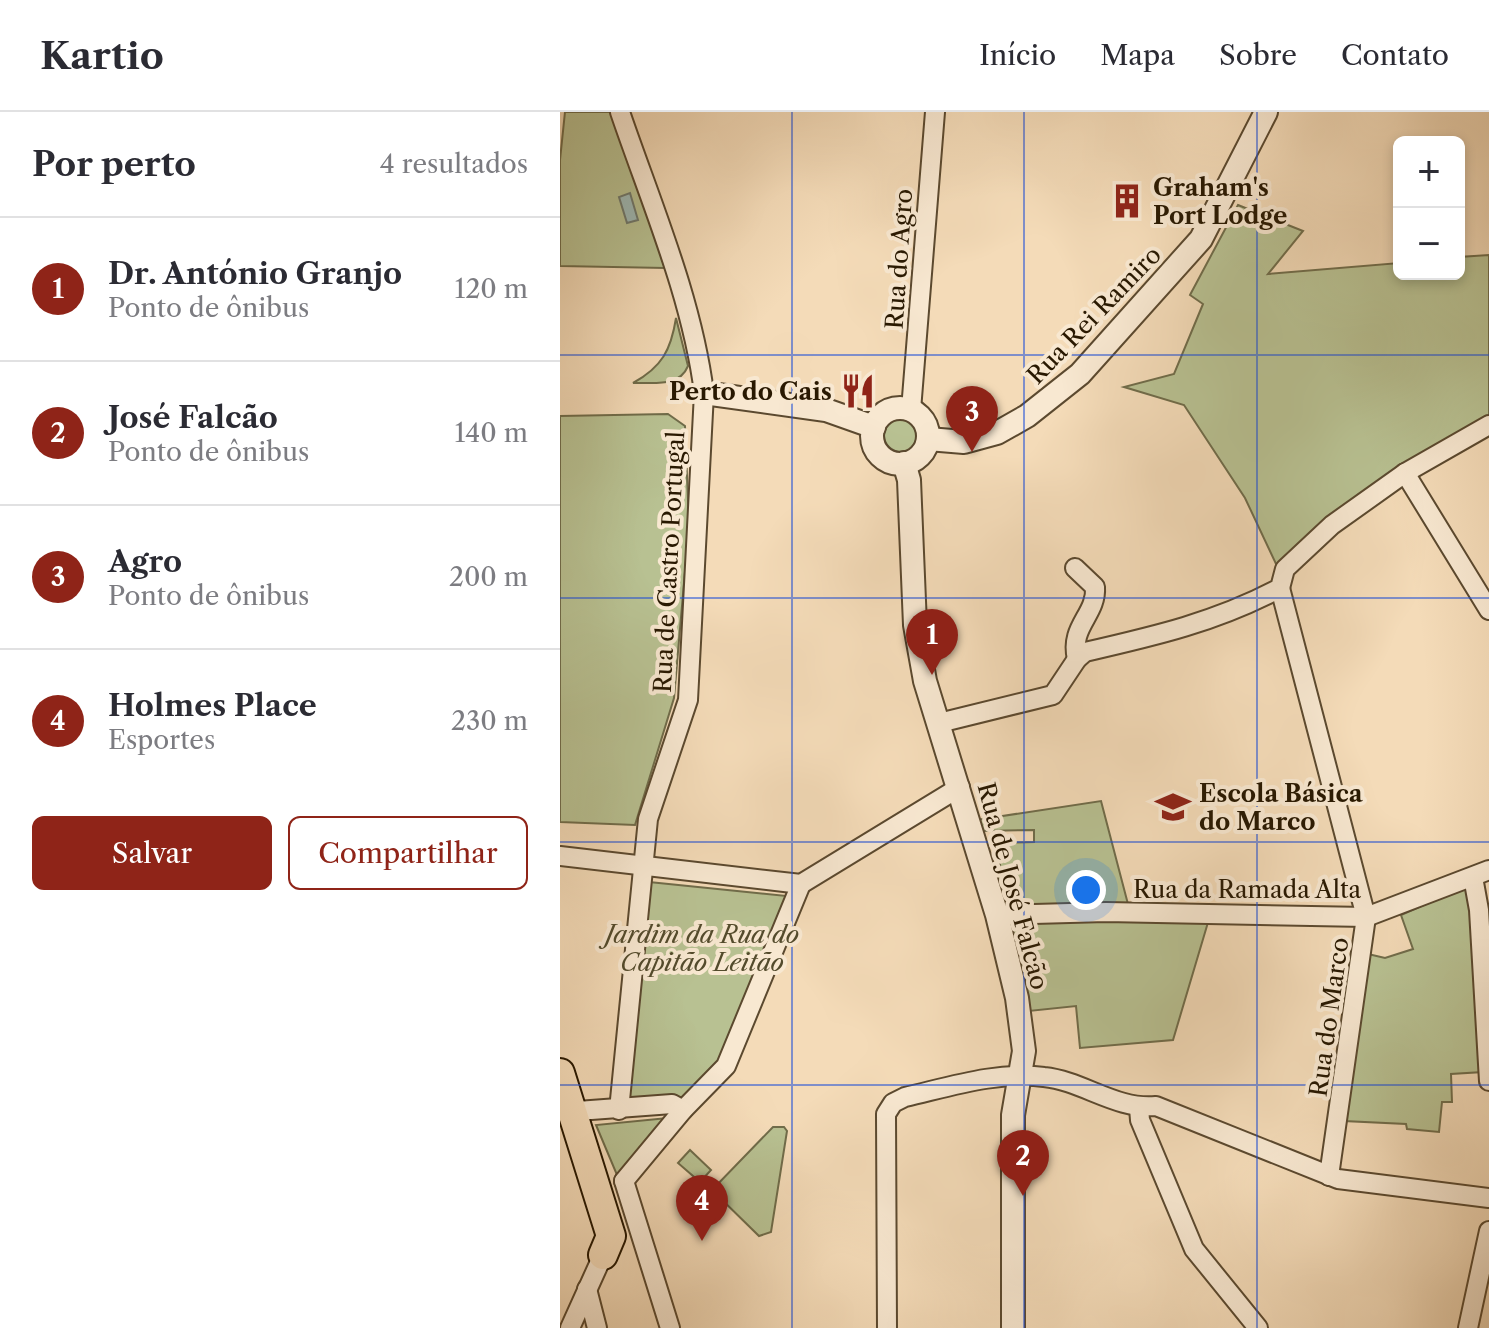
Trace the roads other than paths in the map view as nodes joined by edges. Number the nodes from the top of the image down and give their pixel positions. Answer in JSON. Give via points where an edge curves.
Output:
{"nodes":[{"id":1,"x":620,"y":112,"type":"edge"},
{"id":2,"x":935,"y":112,"type":"edge"},
{"id":3,"x":1266,"y":112,"type":"edge"},
{"id":4,"x":704,"y":393,"type":"junction"},
{"id":5,"x":911,"y":410,"type":"junction"},
{"id":6,"x":1489,"y":425,"type":"edge"},
{"id":7,"x":874,"y":427,"type":"junction"},
{"id":8,"x":928,"y":439,"type":"junction"},
{"id":9,"x":904,"y":463,"type":"junction"},
{"id":10,"x":1405,"y":473,"type":"junction"},
{"id":11,"x":1075,"y":568,"type":"dead end"},
{"id":12,"x":1280,"y":588,"type":"junction"},
{"id":13,"x":1489,"y":610,"type":"edge"},
{"id":14,"x":1077,"y":659,"type":"junction"},
{"id":15,"x":939,"y":723,"type":"junction"},
{"id":16,"x":960,"y":787,"type":"junction"},
{"id":17,"x":560,"y":856,"type":"edge"},
{"id":18,"x":643,"y":866,"type":"junction"},
{"id":19,"x":1481,"y":874,"type":"edge"},
{"id":20,"x":799,"y":884,"type":"junction"},
{"id":21,"x":997,"y":915,"type":"junction"},
{"id":22,"x":1366,"y":917,"type":"junction"},
{"id":23,"x":560,"y":1073,"type":"edge"},
{"id":24,"x":1021,"y":1077,"type":"junction"},
{"id":25,"x":1489,"y":1081,"type":"edge"},
{"id":26,"x":1139,"y":1108,"type":"junction"},
{"id":27,"x":619,"y":1110,"type":"junction"},
{"id":28,"x":683,"y":1110,"type":"junction"},
{"id":29,"x":566,"y":1112,"type":"edge"},
{"id":30,"x":1329,"y":1176,"type":"junction"},
{"id":31,"x":624,"y":1181,"type":"junction"},
{"id":32,"x":595,"y":1183,"type":"junction"},
{"id":33,"x":1489,"y":1198,"type":"edge"},
{"id":34,"x":1489,"y":1231,"type":"edge"},
{"id":35,"x":607,"y":1246,"type":"joint"},
{"id":36,"x":587,"y":1289,"type":"junction"},
{"id":37,"x":570,"y":1328,"type":"edge"},
{"id":38,"x":597,"y":1328,"type":"edge"},
{"id":39,"x":670,"y":1328,"type":"edge"},
{"id":40,"x":887,"y":1328,"type":"edge"},
{"id":41,"x":1013,"y":1328,"type":"edge"},
{"id":42,"x":1258,"y":1328,"type":"edge"},
{"id":43,"x":1468,"y":1328,"type":"edge"}],
"edges":[{"from":1,"to":4,"type":"street","name":"Rua de Castro Portugal","via":[[668,250]]},
{"from":2,"to":5,"type":"street","name":"Rua do Agro"},
{"from":3,"to":8,"type":"street","name":"Rua Rei Ramiro","via":[[1201,239],[1080,374],[997,433],[964,442]]},
{"from":4,"to":7,"type":"street","via":[[826,410]]},
{"from":4,"to":18,"type":"street","name":"Rua de Castro Portugal","via":[[688,700],[648,819]]},
{"from":5,"to":7,"type":"street","via":[[885,412]]},
{"from":5,"to":8,"type":"street","via":[[925,422]]},
{"from":6,"to":10,"type":"street"},
{"from":7,"to":9,"type":"street","via":[[879,453]]},
{"from":8,"to":9,"type":"street","via":[[920,455]]},
{"from":9,"to":15,"type":"street","name":"Rua de José Falcão","via":[[915,625]]},
{"from":10,"to":12,"type":"street","via":[[1332,525],[1285,569]]},
{"from":10,"to":13,"type":"street"},
{"from":11,"to":14,"type":"street","via":[[1095,587],[1096,597],[1074,640]]},
{"from":12,"to":14,"type":"street","via":[[1198,625],[1085,652]]},
{"from":12,"to":22,"type":"street","name":"Rua do Marco"},
{"from":14,"to":15,"type":"street","via":[[1053,695]]},
{"from":15,"to":16,"type":"street","name":"Rua de José Falcão"},
{"from":16,"to":20,"type":"street"},
{"from":16,"to":21,"type":"street","name":"Rua de José Falcão"},
{"from":17,"to":18,"type":"street"},
{"from":18,"to":20,"type":"street"},
{"from":18,"to":27,"type":"street","name":"Rua de Castro Portugal"},
{"from":19,"to":22,"type":"street","name":"Rua da Ramada Alta"},
{"from":19,"to":25,"type":"street"},
{"from":20,"to":28,"type":"street","via":[[726,1066]]},
{"from":21,"to":22,"type":"street","name":"Rua da Ramada Alta"},
{"from":21,"to":24,"type":"street","name":"Rua de José Falcão","via":[[1017,998],[1024,1051]]},
{"from":22,"to":30,"type":"street","name":"Rua do Marco"},
{"from":23,"to":29,"type":"main road"},
{"from":24,"to":26,"type":"street","via":[[1046,1077]]},
{"from":24,"to":40,"type":"street","via":[[994,1077],[905,1097],[886,1114]]},
{"from":24,"to":41,"type":"street","name":"Rua de José Falcão","via":[[1013,1115]]},
{"from":26,"to":30,"type":"street","via":[[1156,1106]]},
{"from":26,"to":42,"type":"street","via":[[1194,1249]]},
{"from":27,"to":28,"type":"street","via":[[672,1104]]},
{"from":27,"to":29,"type":"street"},
{"from":28,"to":31,"type":"street"},
{"from":29,"to":32,"type":"main road"},
{"from":30,"to":33,"type":"street"},
{"from":31,"to":32,"type":"street"},
{"from":31,"to":39,"type":"street"},
{"from":32,"to":35,"type":"main road"},
{"from":34,"to":43,"type":"street"},
{"from":35,"to":36,"type":"street"},
{"from":36,"to":37,"type":"street"},
{"from":36,"to":38,"type":"street"}]}
